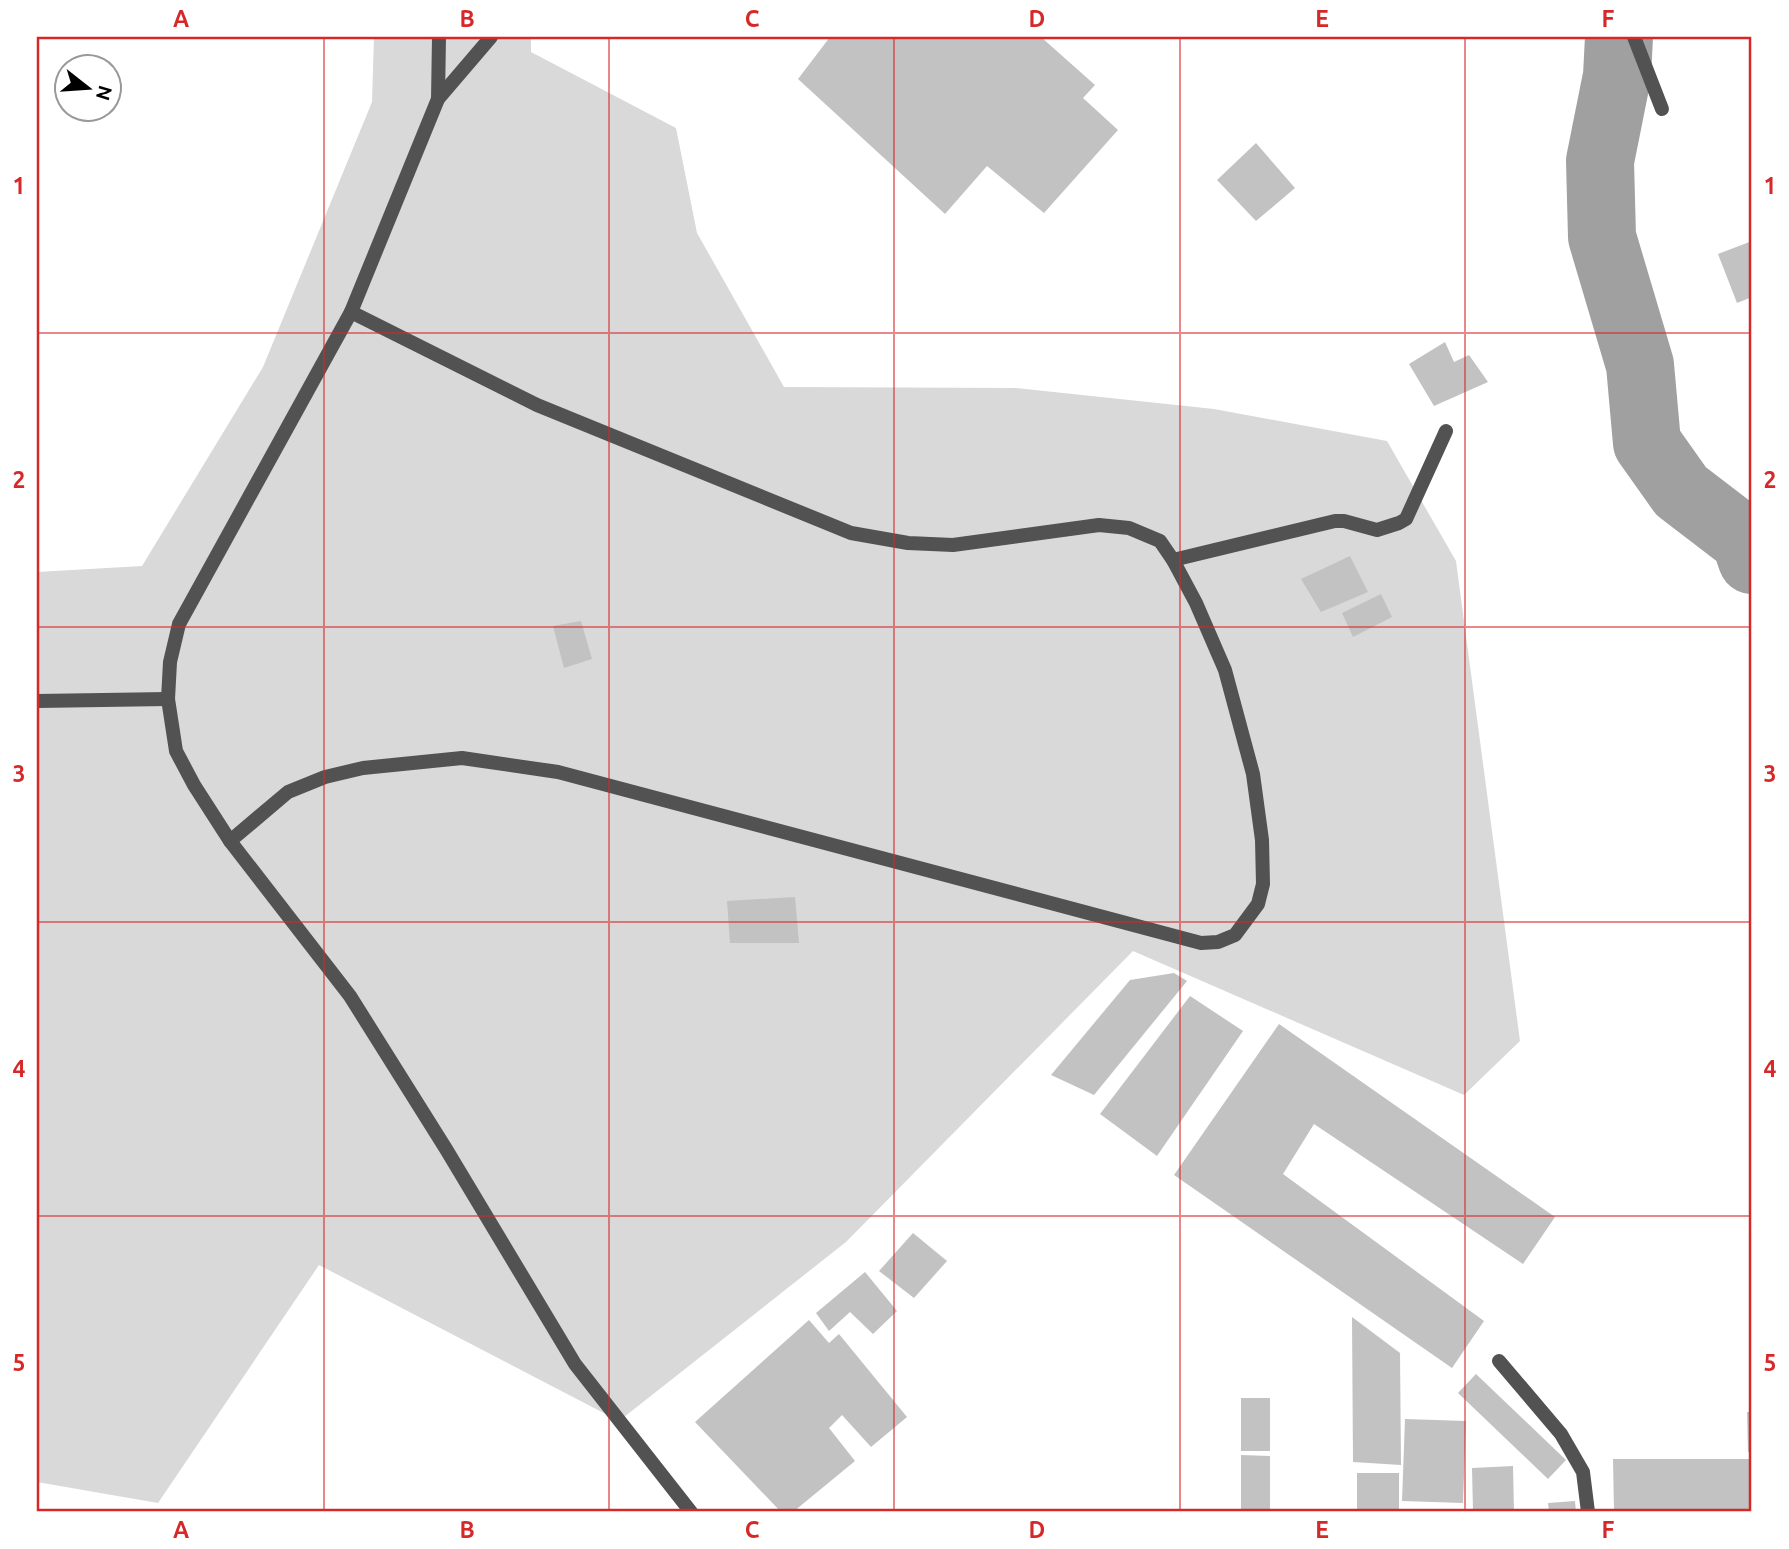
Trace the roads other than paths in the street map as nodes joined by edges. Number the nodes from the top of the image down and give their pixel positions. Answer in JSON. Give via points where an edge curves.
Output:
{"nodes":[{"id":1,"x":439,"y":37,"type":"edge"},
{"id":2,"x":491,"y":37,"type":"edge"},
{"id":3,"x":1634,"y":37,"type":"edge"},
{"id":4,"x":438,"y":99,"type":"junction"},
{"id":5,"x":1662,"y":109,"type":"dead end"},
{"id":6,"x":351,"y":312,"type":"junction"},
{"id":7,"x":1446,"y":431,"type":"dead end"},
{"id":8,"x":1173,"y":560,"type":"junction"},
{"id":9,"x":168,"y":699,"type":"junction"},
{"id":10,"x":37,"y":701,"type":"edge"},
{"id":11,"x":230,"y":841,"type":"junction"},
{"id":12,"x":1499,"y":1361,"type":"dead end"},
{"id":13,"x":691,"y":1512,"type":"edge"},
{"id":14,"x":1588,"y":1512,"type":"edge"}],
"edges":[{"from":1,"to":4,"type":"street"},
{"from":2,"to":4,"type":"street"},
{"from":3,"to":5,"type":"street"},
{"from":4,"to":6,"type":"street"},
{"from":6,"to":8,"type":"street","via":[[537,405],[851,533],[908,544],[953,545],[1099,525],[1129,528],[1160,541]]},
{"from":6,"to":9,"type":"street","via":[[179,624]]},
{"from":7,"to":8,"type":"street","via":[[1410,512],[1399,523],[1377,530],[1335,521]]},
{"from":8,"to":11,"type":"street","via":[[1225,670],[1253,774],[1262,840],[1263,884],[1258,904],[1235,935],[1218,943],[1201,943],[558,772],[462,758],[363,768],[325,777],[288,792]]},
{"from":9,"to":10,"type":"street"},
{"from":9,"to":11,"type":"street","via":[[177,751]]},
{"from":11,"to":13,"type":"street","via":[[350,996],[575,1364]]},
{"from":12,"to":14,"type":"street","via":[[1561,1434],[1583,1472]]}]}
